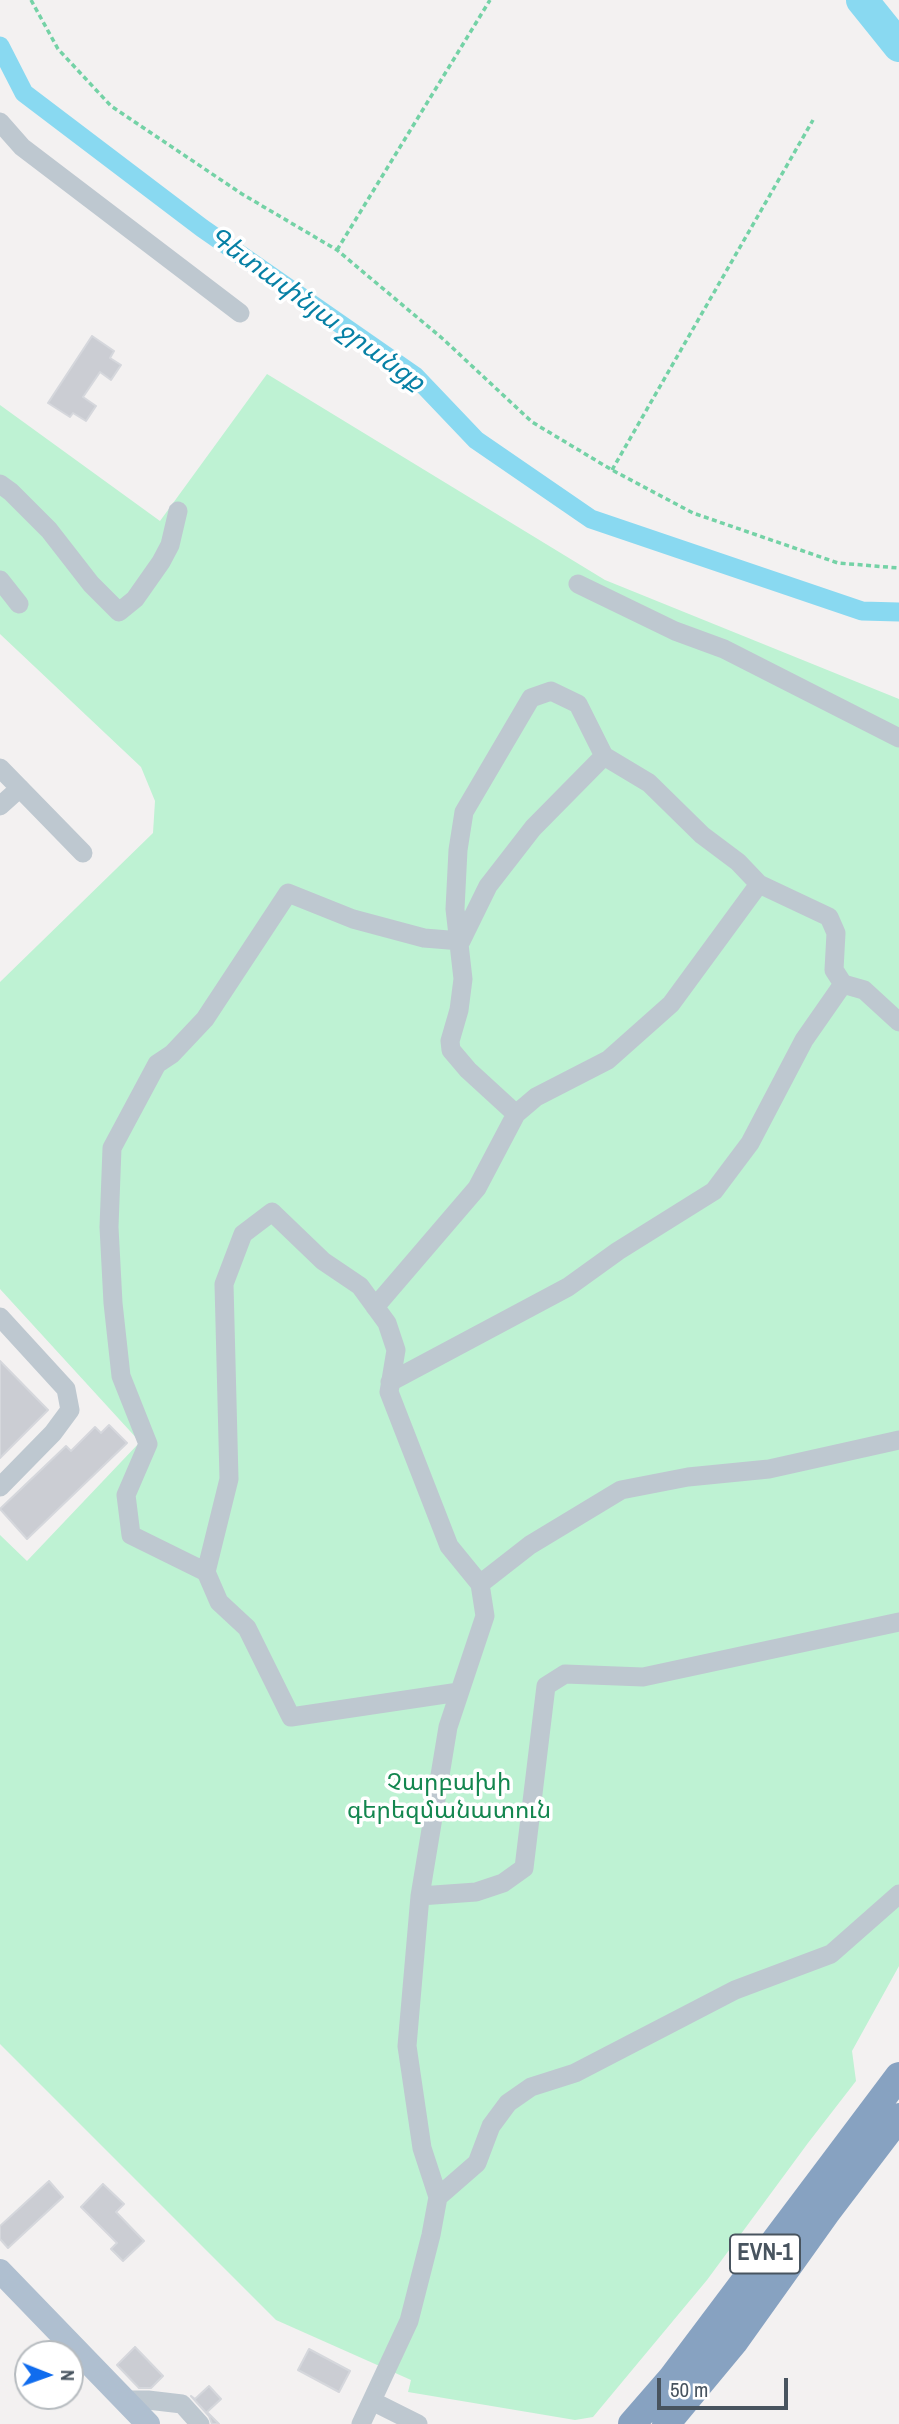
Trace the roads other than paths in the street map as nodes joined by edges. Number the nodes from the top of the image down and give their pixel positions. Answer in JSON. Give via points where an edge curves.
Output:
{"nodes":[{"id":1,"x":0,"y":122,"type":"edge"},
{"id":2,"x":240,"y":313,"type":"dead end"},
{"id":3,"x":0,"y":484,"type":"edge"},
{"id":4,"x":178,"y":511,"type":"dead end"},
{"id":5,"x":0,"y":580,"type":"edge"},
{"id":6,"x":578,"y":584,"type":"dead end"},
{"id":7,"x":19,"y":604,"type":"dead end"},
{"id":8,"x":899,"y":738,"type":"edge"},
{"id":9,"x":604,"y":755,"type":"junction"},
{"id":10,"x":0,"y":768,"type":"edge"},
{"id":11,"x":19,"y":788,"type":"junction"},
{"id":12,"x":0,"y":806,"type":"edge"},
{"id":13,"x":83,"y":853,"type":"dead end"},
{"id":14,"x":759,"y":884,"type":"junction"},
{"id":15,"x":457,"y":943,"type":"junction"},
{"id":16,"x":843,"y":984,"type":"junction"},
{"id":17,"x":899,"y":1021,"type":"edge"},
{"id":18,"x":516,"y":1114,"type":"junction"},
{"id":19,"x":375,"y":1307,"type":"junction"},
{"id":20,"x":0,"y":1317,"type":"edge"},
{"id":21,"x":390,"y":1382,"type":"junction"},
{"id":22,"x":899,"y":1440,"type":"edge"},
{"id":23,"x":0,"y":1487,"type":"edge"},
{"id":24,"x":206,"y":1572,"type":"junction"},
{"id":25,"x":480,"y":1584,"type":"junction"},
{"id":26,"x":899,"y":1622,"type":"edge"},
{"id":27,"x":459,"y":1692,"type":"junction"},
{"id":28,"x":899,"y":1894,"type":"edge"},
{"id":29,"x":420,"y":1896,"type":"junction"},
{"id":30,"x":899,"y":2076,"type":"edge"},
{"id":31,"x":899,"y":2117,"type":"edge"},
{"id":32,"x":438,"y":2197,"type":"junction"},
{"id":33,"x":0,"y":2271,"type":"edge"},
{"id":34,"x":0,"y":2284,"type":"edge"},
{"id":35,"x":53,"y":2340,"type":"edge"},
{"id":36,"x":84,"y":2373,"type":"edge"},
{"id":37,"x":125,"y":2400,"type":"junction"},
{"id":38,"x":372,"y":2401,"type":"junction"},
{"id":39,"x":133,"y":2424,"type":"edge"},
{"id":40,"x":148,"y":2424,"type":"edge"},
{"id":41,"x":200,"y":2424,"type":"edge"},
{"id":42,"x":361,"y":2424,"type":"edge"},
{"id":43,"x":418,"y":2424,"type":"edge"},
{"id":44,"x":632,"y":2424,"type":"edge"},
{"id":45,"x":666,"y":2424,"type":"edge"}],
"edges":[{"from":1,"to":2,"type":"street","via":[[22,147]]},
{"from":3,"to":4,"type":"street","via":[[49,530],[119,612],[135,599],[161,562]]},
{"from":5,"to":7,"type":"street"},
{"from":6,"to":8,"type":"street","via":[[724,649]]},
{"from":9,"to":14,"type":"street","via":[[649,783]]},
{"from":9,"to":15,"type":"street","via":[[533,828],[488,886]]},
{"from":9,"to":15,"type":"street","via":[[579,704],[551,691],[531,698],[464,811],[456,883]]},
{"from":10,"to":11,"type":"street"},
{"from":11,"to":12,"type":"street"},
{"from":11,"to":13,"type":"street"},
{"from":14,"to":16,"type":"street","via":[[829,918],[836,933],[834,970]]},
{"from":14,"to":18,"type":"street","via":[[671,1004],[608,1060],[536,1097]]},
{"from":15,"to":18,"type":"street","via":[[463,979],[451,1050]]},
{"from":15,"to":24,"type":"street","via":[[353,919],[288,893],[205,1019],[173,1054],[157,1064],[112,1149],[109,1227],[121,1376],[148,1444],[126,1495],[131,1535]]},
{"from":16,"to":17,"type":"street","via":[[864,990]]},
{"from":16,"to":21,"type":"street","via":[[804,1041],[750,1143],[714,1191],[568,1287]]},
{"from":18,"to":19,"type":"street","via":[[477,1188]]},
{"from":19,"to":21,"type":"street","via":[[387,1323],[396,1350]]},
{"from":19,"to":24,"type":"street","via":[[360,1286],[323,1261],[272,1212],[243,1234],[224,1284],[229,1479]]},
{"from":20,"to":23,"type":"street","via":[[66,1389],[70,1410]]},
{"from":21,"to":25,"type":"street","via":[[389,1392],[449,1546]]},
{"from":22,"to":25,"type":"street","via":[[769,1469],[621,1490],[530,1545]]},
{"from":24,"to":27,"type":"street","via":[[219,1602],[247,1628],[291,1717]]},
{"from":25,"to":27,"type":"street","via":[[485,1616]]},
{"from":26,"to":29,"type":"street","via":[[643,1677],[565,1674],[546,1686],[524,1868],[503,1883],[476,1892]]},
{"from":27,"to":29,"type":"street","via":[[448,1727]]},
{"from":28,"to":32,"type":"street","via":[[831,1954],[735,1990],[575,2073],[531,2087],[508,2102],[491,2126],[477,2163]]},
{"from":29,"to":32,"type":"street","via":[[407,2046],[422,2148]]},
{"from":30,"to":44,"type":"highway","number":"EVN-1","via":[[672,2378]]},
{"from":31,"to":45,"type":"highway","number":"EVN-1","via":[[734,2342]]},
{"from":32,"to":38,"type":"street","via":[[409,2321]]},
{"from":33,"to":37,"type":"main road"},
{"from":34,"to":35,"type":"main road"},
{"from":36,"to":39,"type":"main road"},
{"from":37,"to":40,"type":"main road"},
{"from":37,"to":41,"type":"street","via":[[182,2404]]},
{"from":38,"to":42,"type":"street"},
{"from":38,"to":43,"type":"street"}]}
